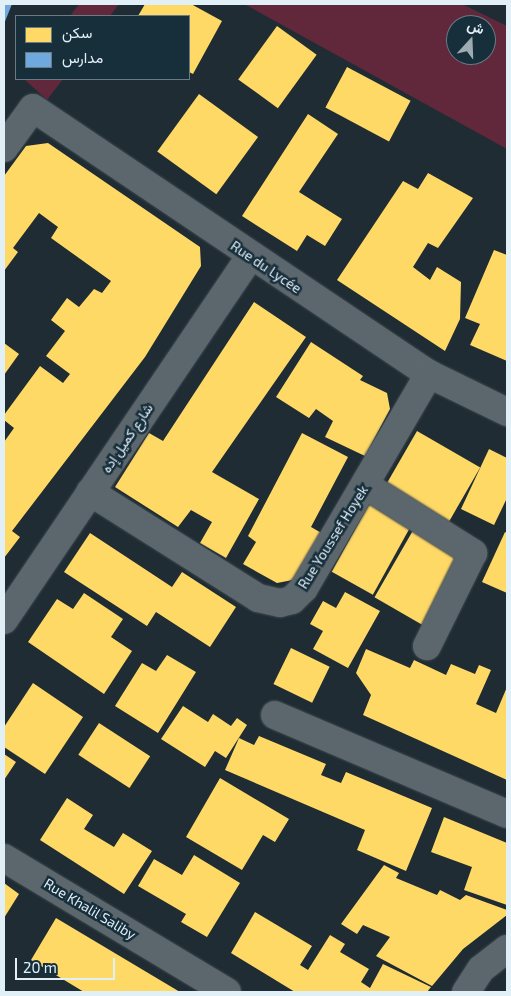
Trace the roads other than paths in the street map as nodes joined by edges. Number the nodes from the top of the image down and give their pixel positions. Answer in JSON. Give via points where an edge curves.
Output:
{"nodes":[{"id":1,"x":4,"y":148,"type":"edge"},
{"id":2,"x":250,"y":256,"type":"junction"},
{"id":3,"x":429,"y":374,"type":"junction"},
{"id":4,"x":507,"y":412,"type":"edge"},
{"id":5,"x":365,"y":486,"type":"junction"},
{"id":6,"x":90,"y":492,"type":"junction"},
{"id":7,"x":4,"y":620,"type":"edge"},
{"id":8,"x":427,"y":646,"type":"dead end"},
{"id":9,"x":275,"y":715,"type":"dead end"},
{"id":10,"x":507,"y":814,"type":"edge"},
{"id":11,"x":4,"y":858,"type":"edge"},
{"id":12,"x":507,"y":949,"type":"edge"},
{"id":13,"x":227,"y":992,"type":"edge"},
{"id":14,"x":466,"y":992,"type":"edge"}],
"edges":[{"from":1,"to":2,"type":"street","name":"Rue du Lycée","via":[[33,108]]},
{"from":2,"to":3,"type":"street","name":"Rue du Lycée"},
{"from":2,"to":6,"type":"street","name":"شارع كميل إده"},
{"from":3,"to":4,"type":"street","name":"Rue du Lycée"},
{"from":3,"to":5,"type":"street","name":"Rue Youssef Hoyek"},
{"from":5,"to":6,"type":"street","name":"Rue Youssef Hoyek","via":[[304,588],[292,600],[280,603],[258,598]]},
{"from":5,"to":8,"type":"street","via":[[473,553]]},
{"from":6,"to":7,"type":"street","name":"شارع كميل إده"},
{"from":9,"to":10,"type":"street"},
{"from":11,"to":13,"type":"street","name":"Rue Khalil Saliby"},
{"from":12,"to":14,"type":"street","via":[[481,969]]}]}
